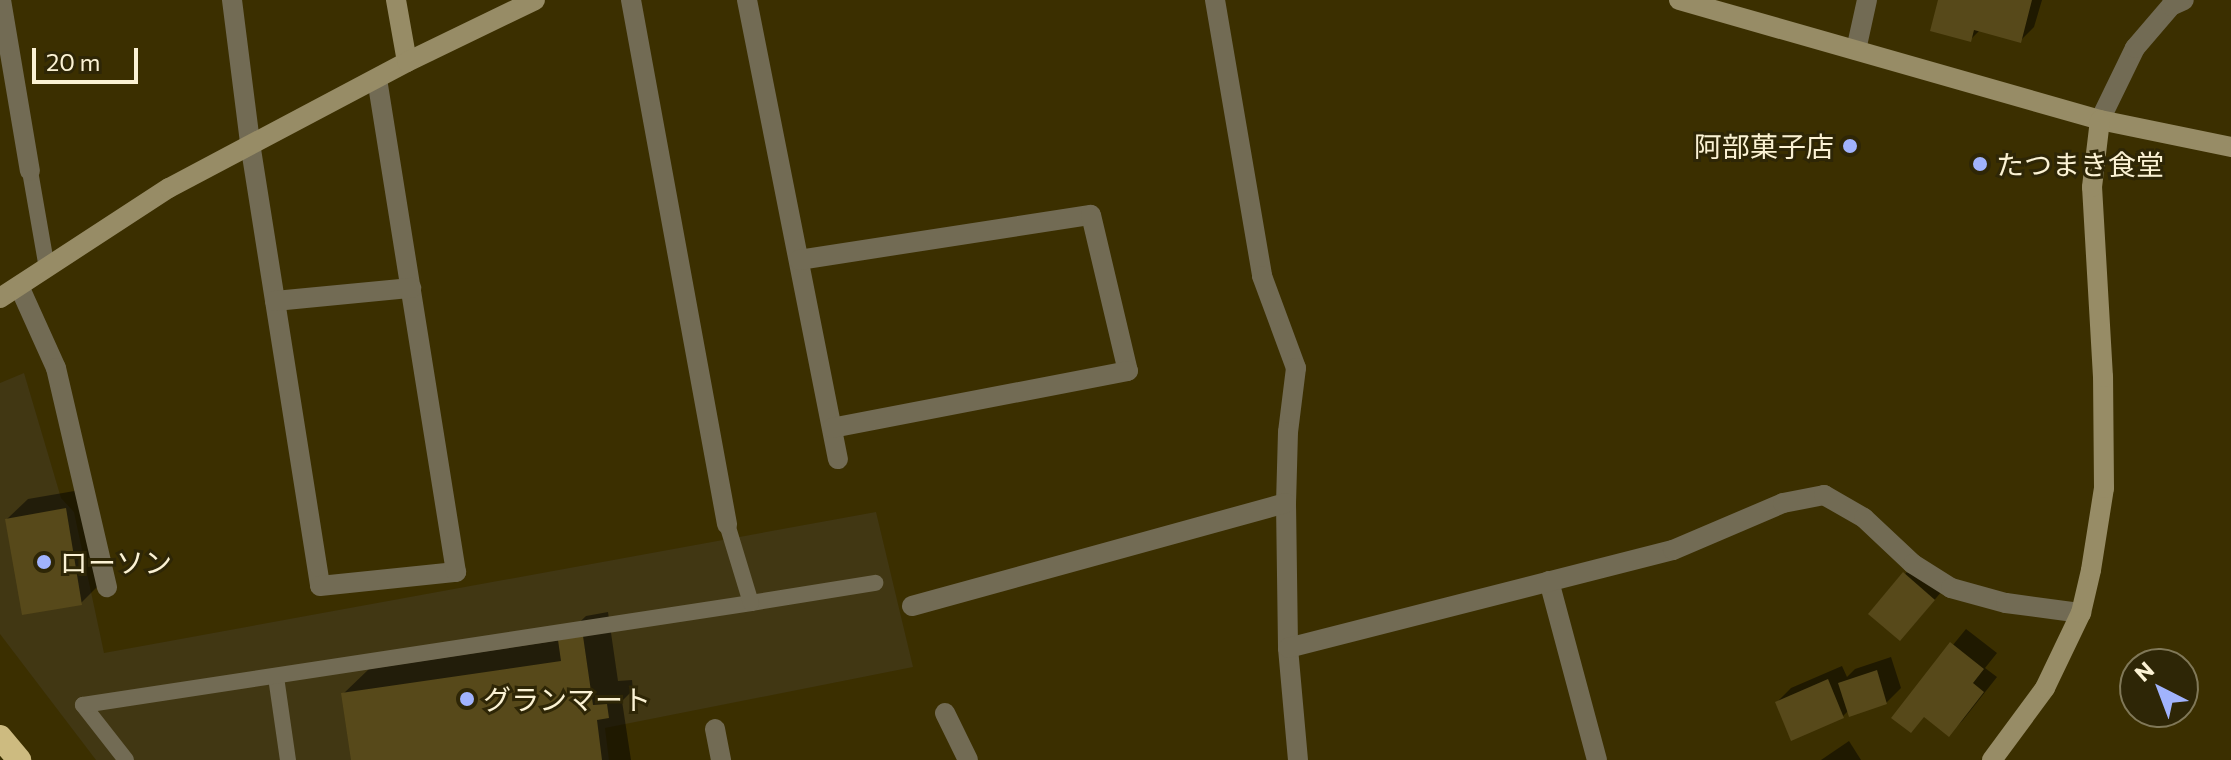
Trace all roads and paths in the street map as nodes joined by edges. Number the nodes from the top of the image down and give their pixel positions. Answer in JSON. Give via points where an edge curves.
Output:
{"nodes":[{"id":1,"x":1,"y":0,"type":"edge"},
{"id":2,"x":232,"y":0,"type":"edge"},
{"id":3,"x":396,"y":0,"type":"edge"},
{"id":4,"x":535,"y":0,"type":"edge"},
{"id":5,"x":631,"y":0,"type":"edge"},
{"id":6,"x":747,"y":0,"type":"edge"},
{"id":7,"x":1215,"y":0,"type":"edge"},
{"id":8,"x":1679,"y":0,"type":"edge"},
{"id":9,"x":1867,"y":0,"type":"edge"},
{"id":10,"x":2184,"y":0,"type":"edge"},
{"id":11,"x":1856,"y":50,"type":"junction"},
{"id":12,"x":407,"y":62,"type":"junction"},
{"id":13,"x":377,"y":80,"type":"junction"},
{"id":14,"x":2100,"y":120,"type":"junction"},
{"id":15,"x":250,"y":143,"type":"junction"},
{"id":16,"x":2231,"y":147,"type":"edge"},
{"id":17,"x":30,"y":171,"type":"joint"},
{"id":18,"x":799,"y":260,"type":"junction"},
{"id":19,"x":47,"y":268,"type":"junction"},
{"id":20,"x":19,"y":286,"type":"junction"},
{"id":21,"x":411,"y":288,"type":"junction"},
{"id":22,"x":0,"y":298,"type":"edge"},
{"id":23,"x":275,"y":301,"type":"junction"},
{"id":24,"x":832,"y":428,"type":"junction"},
{"id":25,"x":838,"y":459,"type":"dead end"},
{"id":26,"x":1286,"y":503,"type":"junction"},
{"id":27,"x":727,"y":524,"type":"joint"},
{"id":28,"x":1549,"y":581,"type":"junction"},
{"id":29,"x":875,"y":583,"type":"dead end"},
{"id":30,"x":107,"y":587,"type":"dead end"},
{"id":31,"x":751,"y":603,"type":"junction"},
{"id":32,"x":912,"y":606,"type":"dead end"},
{"id":33,"x":2081,"y":613,"type":"junction"},
{"id":34,"x":1288,"y":648,"type":"junction"},
{"id":35,"x":276,"y":677,"type":"junction"},
{"id":36,"x":945,"y":713,"type":"dead end"},
{"id":37,"x":715,"y":729,"type":"dead end"},
{"id":38,"x":0,"y":737,"type":"edge"},
{"id":39,"x":19,"y":760,"type":"edge"},
{"id":40,"x":126,"y":760,"type":"edge"},
{"id":41,"x":288,"y":760,"type":"edge"},
{"id":42,"x":721,"y":760,"type":"edge"},
{"id":43,"x":968,"y":760,"type":"edge"},
{"id":44,"x":1298,"y":760,"type":"edge"},
{"id":45,"x":1597,"y":760,"type":"edge"},
{"id":46,"x":1992,"y":760,"type":"edge"}],
"edges":[{"from":1,"to":17,"type":"street"},
{"from":2,"to":15,"type":"street"},
{"from":3,"to":12,"type":"street"},
{"from":4,"to":12,"type":"street"},
{"from":5,"to":27,"type":"street"},
{"from":6,"to":18,"type":"street"},
{"from":7,"to":26,"type":"street","via":[[1262,276],[1296,368]]},
{"from":8,"to":11,"type":"street"},
{"from":9,"to":11,"type":"street"},
{"from":10,"to":14,"type":"street","via":[[2171,6],[2135,48]]},
{"from":11,"to":14,"type":"street"},
{"from":12,"to":13,"type":"street"},
{"from":13,"to":15,"type":"street"},
{"from":13,"to":21,"type":"street"},
{"from":14,"to":16,"type":"street"},
{"from":14,"to":33,"type":"street","via":[[2092,187],[2104,488]]},
{"from":15,"to":19,"type":"street","via":[[169,188]]},
{"from":15,"to":23,"type":"street"},
{"from":17,"to":19,"type":"lane"},
{"from":18,"to":24,"type":"street"},
{"from":18,"to":24,"type":"street","via":[[1091,215],[1128,371]]},
{"from":19,"to":20,"type":"street"},
{"from":20,"to":22,"type":"street"},
{"from":20,"to":30,"type":"street","via":[[56,368]]},
{"from":21,"to":23,"type":"street"},
{"from":21,"to":23,"type":"street","via":[[456,572],[320,586]]},
{"from":24,"to":25,"type":"street"},
{"from":26,"to":32,"type":"street"},
{"from":26,"to":34,"type":"street"},
{"from":27,"to":31,"type":"lane"},
{"from":28,"to":33,"type":"street","via":[[1673,550],[1783,503],[1824,495],[1864,518],[1913,564],[1951,588],[2006,603]]},
{"from":28,"to":34,"type":"street"},
{"from":28,"to":45,"type":"street"},
{"from":29,"to":31,"type":"lane"},
{"from":31,"to":35,"type":"lane"},
{"from":33,"to":46,"type":"street","via":[[2045,688]]},
{"from":34,"to":44,"type":"street"},
{"from":35,"to":40,"type":"lane","via":[[83,705]]},
{"from":35,"to":41,"type":"lane"},
{"from":36,"to":43,"type":"street"},
{"from":37,"to":42,"type":"street"},
{"from":38,"to":39,"type":"highway"}]}
